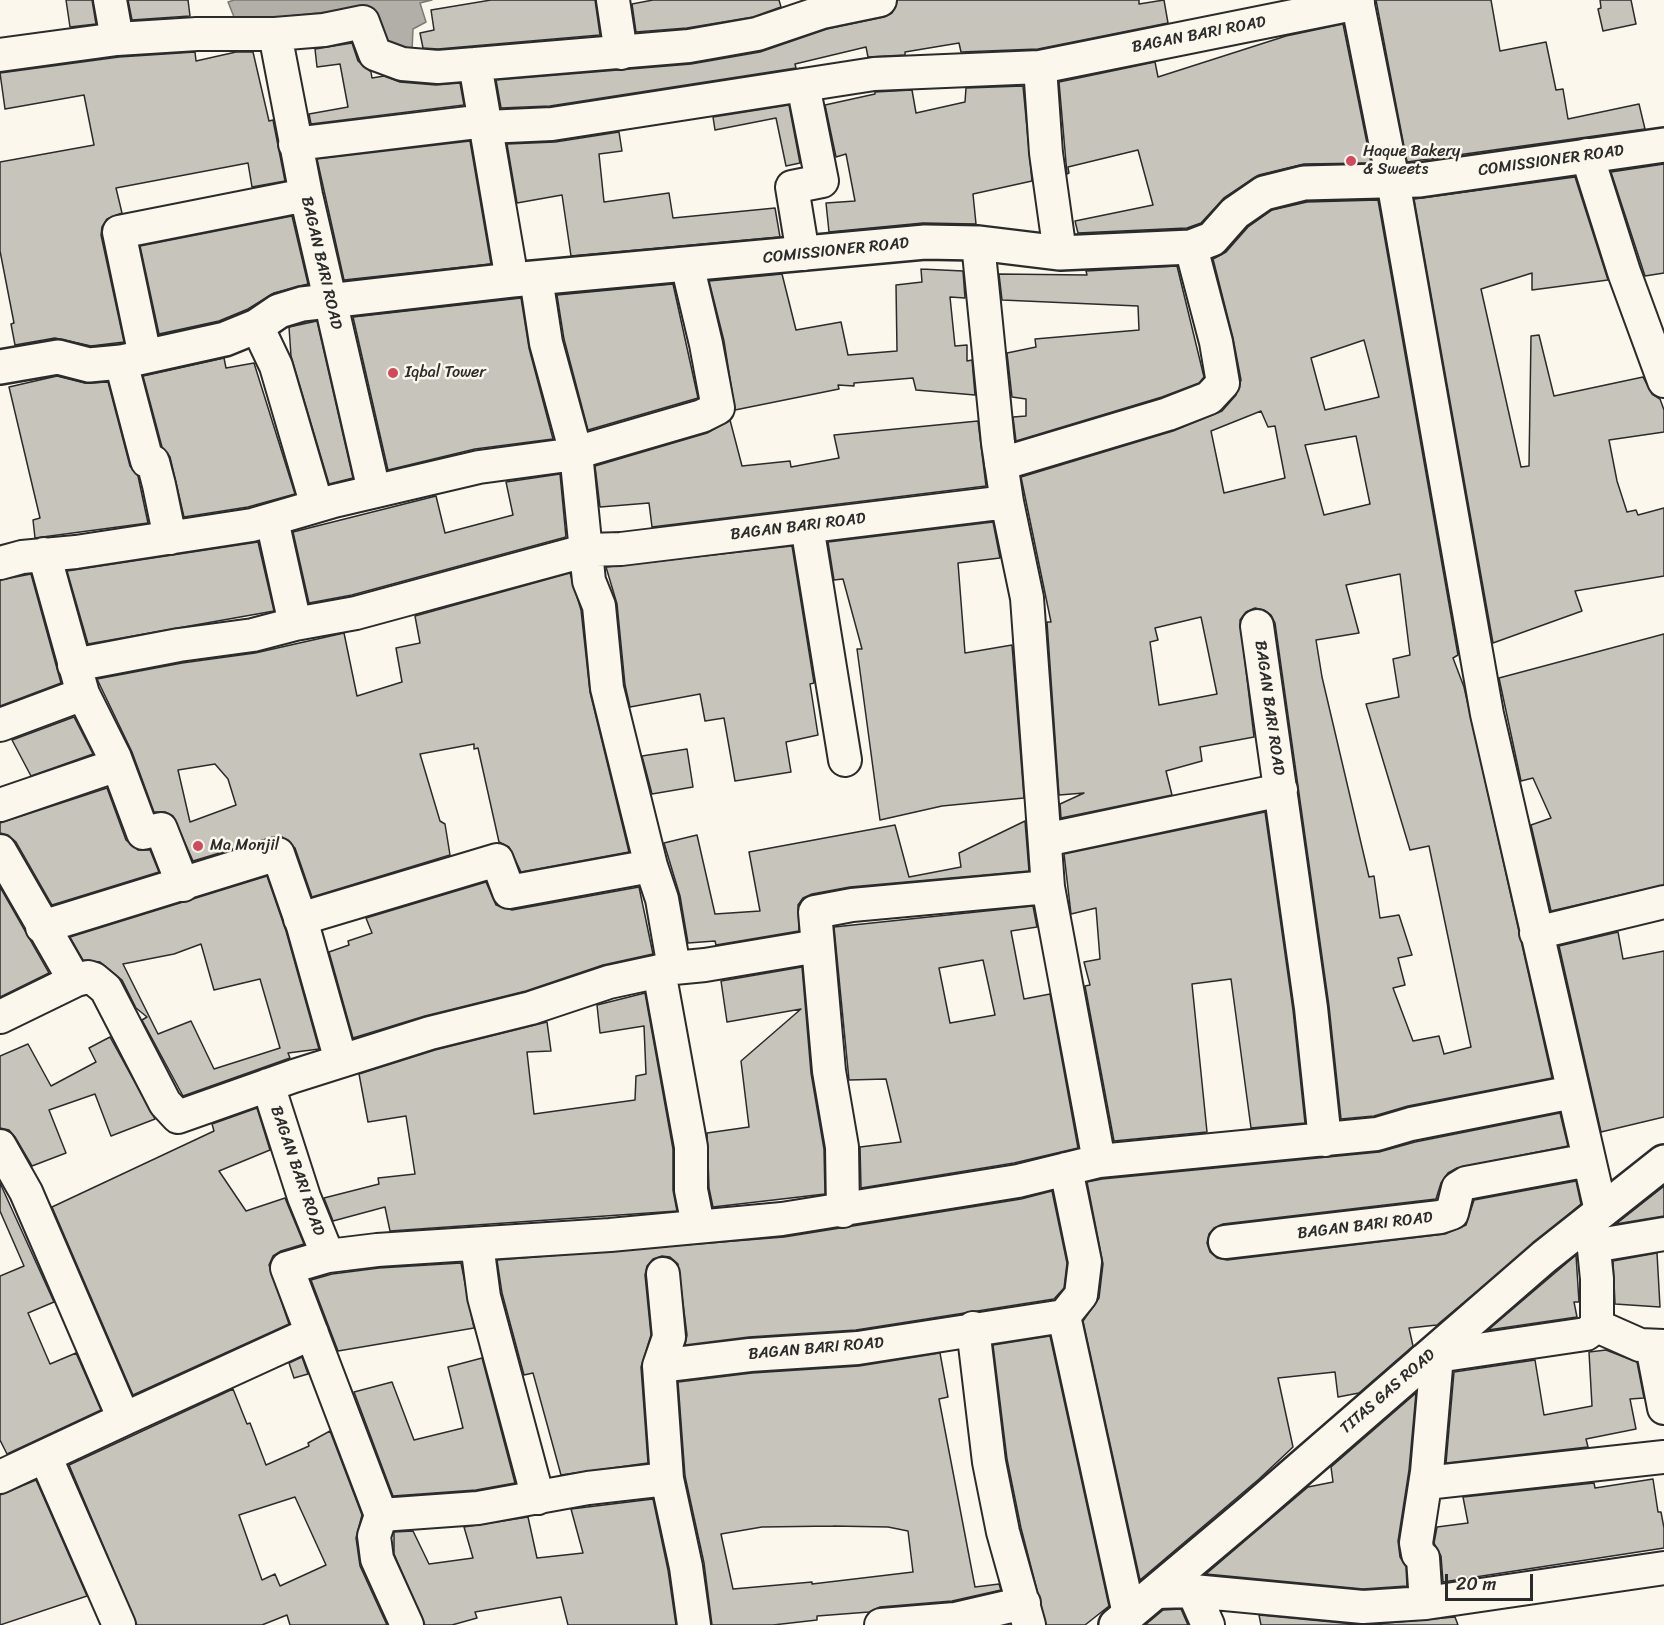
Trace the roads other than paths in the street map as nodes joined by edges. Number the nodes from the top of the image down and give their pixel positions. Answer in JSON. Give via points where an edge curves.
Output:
{"nodes":[{"id":1,"x":110,"y":0,"type":"edge"},
{"id":2,"x":880,"y":0,"type":"edge"},
{"id":3,"x":616,"y":1,"type":"edge"},
{"id":4,"x":1358,"y":2,"type":"edge"},
{"id":5,"x":790,"y":11,"type":"edge"},
{"id":6,"x":275,"y":34,"type":"junction"},
{"id":7,"x":117,"y":39,"type":"junction"},
{"id":8,"x":621,"y":52,"type":"junction"},
{"id":9,"x":0,"y":55,"type":"edge"},
{"id":10,"x":475,"y":64,"type":"junction"},
{"id":11,"x":1040,"y":68,"type":"junction"},
{"id":12,"x":803,"y":85,"type":"junction"},
{"id":13,"x":486,"y":124,"type":"junction"},
{"id":14,"x":295,"y":144,"type":"junction"},
{"id":15,"x":1664,"y":145,"type":"edge"},
{"id":16,"x":1587,"y":155,"type":"junction"},
{"id":17,"x":1393,"y":181,"type":"junction"},
{"id":18,"x":306,"y":195,"type":"junction"},
{"id":19,"x":978,"y":243,"type":"junction"},
{"id":20,"x":1191,"y":247,"type":"junction"},
{"id":21,"x":1060,"y":253,"type":"junction"},
{"id":22,"x":803,"y":254,"type":"junction"},
{"id":23,"x":687,"y":264,"type":"junction"},
{"id":24,"x":524,"y":279,"type":"junction"},
{"id":25,"x":329,"y":299,"type":"junction"},
{"id":26,"x":257,"y":326,"type":"junction"},
{"id":27,"x":133,"y":359,"type":"junction"},
{"id":28,"x":0,"y":367,"type":"edge"},
{"id":29,"x":1664,"y":381,"type":"edge"},
{"id":30,"x":576,"y":453,"type":"junction"},
{"id":31,"x":1001,"y":464,"type":"junction"},
{"id":32,"x":374,"y":491,"type":"junction"},
{"id":33,"x":1007,"y":502,"type":"junction"},
{"id":34,"x":317,"y":506,"type":"junction"},
{"id":35,"x":272,"y":520,"type":"junction"},
{"id":36,"x":807,"y":526,"type":"junction"},
{"id":37,"x":170,"y":538,"type":"junction"},
{"id":38,"x":588,"y":550,"type":"junction"},
{"id":39,"x":44,"y":554,"type":"junction"},
{"id":40,"x":0,"y":563,"type":"edge"},
{"id":41,"x":296,"y":624,"type":"junction"},
{"id":42,"x":1257,"y":626,"type":"dead end"},
{"id":43,"x":79,"y":679,"type":"junction"},
{"id":44,"x":0,"y":724,"type":"edge"},
{"id":45,"x":845,"y":760,"type":"dead end"},
{"id":46,"x":117,"y":765,"type":"junction"},
{"id":47,"x":1281,"y":790,"type":"junction"},
{"id":48,"x":0,"y":805,"type":"edge"},
{"id":49,"x":1045,"y":840,"type":"junction"},
{"id":50,"x":0,"y":851,"type":"edge"},
{"id":51,"x":651,"y":866,"type":"junction"},
{"id":52,"x":183,"y":885,"type":"junction"},
{"id":53,"x":1048,"y":887,"type":"junction"},
{"id":54,"x":1664,"y":902,"type":"edge"},
{"id":55,"x":300,"y":919,"type":"junction"},
{"id":56,"x":42,"y":927,"type":"junction"},
{"id":57,"x":1536,"y":933,"type":"junction"},
{"id":58,"x":818,"y":946,"type":"junction"},
{"id":59,"x":667,"y":970,"type":"junction"},
{"id":60,"x":76,"y":980,"type":"junction"},
{"id":61,"x":0,"y":1017,"type":"edge"},
{"id":62,"x":341,"y":1061,"type":"junction"},
{"id":63,"x":268,"y":1085,"type":"junction"},
{"id":64,"x":1573,"y":1092,"type":"junction"},
{"id":65,"x":1325,"y":1140,"type":"junction"},
{"id":66,"x":0,"y":1146,"type":"edge"},
{"id":67,"x":1589,"y":1160,"type":"junction"},
{"id":68,"x":1099,"y":1161,"type":"junction"},
{"id":69,"x":1664,"y":1162,"type":"edge"},
{"id":70,"x":1066,"y":1169,"type":"junction"},
{"id":71,"x":843,"y":1210,"type":"junction"},
{"id":72,"x":698,"y":1225,"type":"junction"},
{"id":73,"x":1595,"y":1226,"type":"junction"},
{"id":74,"x":1664,"y":1234,"type":"edge"},
{"id":75,"x":1225,"y":1242,"type":"dead end"},
{"id":76,"x":477,"y":1244,"type":"junction"},
{"id":77,"x":328,"y":1256,"type":"junction"},
{"id":78,"x":663,"y":1274,"type":"dead end"},
{"id":79,"x":1064,"y":1316,"type":"junction"},
{"id":80,"x":1597,"y":1326,"type":"junction"},
{"id":81,"x":973,"y":1328,"type":"junction"},
{"id":82,"x":312,"y":1333,"type":"junction"},
{"id":83,"x":1658,"y":1346,"type":"edge"},
{"id":84,"x":1430,"y":1359,"type":"junction"},
{"id":85,"x":659,"y":1366,"type":"junction"},
{"id":86,"x":1664,"y":1408,"type":"edge"},
{"id":87,"x":124,"y":1419,"type":"junction"},
{"id":88,"x":45,"y":1456,"type":"junction"},
{"id":89,"x":1664,"y":1457,"type":"edge"},
{"id":90,"x":0,"y":1477,"type":"edge"},
{"id":91,"x":667,"y":1479,"type":"junction"},
{"id":92,"x":1426,"y":1483,"type":"junction"},
{"id":93,"x":538,"y":1498,"type":"junction"},
{"id":94,"x":381,"y":1515,"type":"junction"},
{"id":95,"x":1664,"y":1568,"type":"edge"},
{"id":96,"x":1193,"y":1591,"type":"junction"},
{"id":97,"x":1156,"y":1592,"type":"junction"},
{"id":98,"x":1426,"y":1603,"type":"junction"},
{"id":99,"x":1026,"y":1614,"type":"edge"},
{"id":100,"x":1392,"y":1615,"type":"edge"},
{"id":101,"x":1122,"y":1619,"type":"edge"},
{"id":102,"x":118,"y":1625,"type":"edge"},
{"id":103,"x":407,"y":1625,"type":"edge"},
{"id":104,"x":694,"y":1625,"type":"edge"},
{"id":105,"x":880,"y":1625,"type":"edge"},
{"id":106,"x":1208,"y":1625,"type":"edge"}],
"edges":[{"from":1,"to":7,"type":"street"},
{"from":2,"to":5,"type":"street","via":[[822,12]]},
{"from":3,"to":8,"type":"street"},
{"from":4,"to":11,"type":"street","name":"BAGAN BARI ROAD"},
{"from":4,"to":17,"type":"street"},
{"from":5,"to":8,"type":"street","via":[[757,34]]},
{"from":6,"to":7,"type":"street"},
{"from":6,"to":10,"type":"street","via":[[324,30],[363,21],[375,54],[402,64]]},
{"from":6,"to":14,"type":"street","name":"BAGAN BARI ROAD"},
{"from":7,"to":9,"type":"street"},
{"from":8,"to":10,"type":"street"},
{"from":10,"to":13,"type":"street"},
{"from":11,"to":12,"type":"street","name":"BAGAN BARI ROAD","via":[[874,74]]},
{"from":11,"to":21,"type":"street","via":[[1046,153]]},
{"from":12,"to":13,"type":"street","name":"BAGAN BARI ROAD","via":[[552,124]]},
{"from":12,"to":22,"type":"street","via":[[822,181],[792,187]]},
{"from":13,"to":14,"type":"street","name":"BAGAN BARI ROAD"},
{"from":13,"to":24,"type":"street"},
{"from":14,"to":18,"type":"street","name":"BAGAN BARI ROAD"},
{"from":15,"to":16,"type":"street","name":"COMISSIONER ROAD"},
{"from":16,"to":17,"type":"street","name":"COMISSIONER ROAD"},
{"from":16,"to":29,"type":"street"},
{"from":17,"to":20,"type":"street","name":"COMISSIONER ROAD","via":[[1304,183],[1264,193],[1235,213],[1212,239]]},
{"from":17,"to":57,"type":"street","via":[[1487,714]]},
{"from":18,"to":25,"type":"street","name":"BAGAN BARI ROAD"},
{"from":18,"to":27,"type":"street","via":[[118,232]]},
{"from":19,"to":21,"type":"street","name":"COMISSIONER ROAD"},
{"from":19,"to":22,"type":"street","name":"COMISSIONER ROAD","via":[[925,242]]},
{"from":19,"to":31,"type":"street"},
{"from":20,"to":21,"type":"street","name":"COMISSIONER ROAD"},
{"from":20,"to":31,"type":"street","via":[[1223,383],[1209,398],[1168,414]]},
{"from":22,"to":23,"type":"street","name":"COMISSIONER ROAD"},
{"from":23,"to":24,"type":"street","name":"COMISSIONER ROAD"},
{"from":23,"to":30,"type":"street","via":[[718,408]]},
{"from":24,"to":25,"type":"street","name":"COMISSIONER ROAD"},
{"from":24,"to":30,"type":"street"},
{"from":25,"to":26,"type":"street","name":"COMISSIONER ROAD","via":[[279,311]]},
{"from":25,"to":32,"type":"street","name":"BAGAN BARI ROAD"},
{"from":26,"to":27,"type":"street","name":"COMISSIONER ROAD","via":[[210,343]]},
{"from":26,"to":34,"type":"street","via":[[276,366]]},
{"from":27,"to":28,"type":"street","name":"COMISSIONER ROAD","via":[[89,364],[58,357]]},
{"from":27,"to":37,"type":"street","via":[[147,461],[153,462]]},
{"from":30,"to":32,"type":"street","via":[[479,467]]},
{"from":30,"to":38,"type":"street"},
{"from":31,"to":33,"type":"street"},
{"from":32,"to":34,"type":"street"},
{"from":33,"to":36,"type":"street","name":"BAGAN BARI ROAD"},
{"from":33,"to":49,"type":"street","via":[[1027,598]]},
{"from":34,"to":35,"type":"street"},
{"from":35,"to":37,"type":"street"},
{"from":35,"to":41,"type":"street"},
{"from":36,"to":38,"type":"street","name":"BAGAN BARI ROAD"},
{"from":36,"to":45,"type":"street"},
{"from":37,"to":39,"type":"street"},
{"from":38,"to":41,"type":"street","name":"BAGAN BARI ROAD","via":[[356,613]]},
{"from":38,"to":51,"type":"street","via":[[589,581],[599,606],[607,688]]},
{"from":39,"to":40,"type":"street"},
{"from":39,"to":43,"type":"street"},
{"from":41,"to":43,"type":"street","name":"BAGAN BARI ROAD","via":[[178,645]]},
{"from":42,"to":47,"type":"street","name":"BAGAN BARI ROAD"},
{"from":43,"to":44,"type":"street","name":"BAGAN BARI ROAD"},
{"from":43,"to":46,"type":"street"},
{"from":46,"to":48,"type":"street"},
{"from":46,"to":52,"type":"street","via":[[143,833],[161,829]]},
{"from":47,"to":49,"type":"street","name":"BAGAN BARI ROAD"},
{"from":47,"to":65,"type":"street","name":"BAGAN BARI ROAD"},
{"from":49,"to":53,"type":"street"},
{"from":50,"to":56,"type":"street"},
{"from":51,"to":55,"type":"street","via":[[509,892],[497,860]]},
{"from":51,"to":59,"type":"street","via":[[662,899]]},
{"from":52,"to":55,"type":"street","via":[[278,854]]},
{"from":52,"to":56,"type":"street"},
{"from":53,"to":58,"type":"street","via":[[852,905],[815,912]]},
{"from":53,"to":68,"type":"street"},
{"from":54,"to":57,"type":"street"},
{"from":55,"to":62,"type":"street"},
{"from":56,"to":60,"type":"street"},
{"from":57,"to":64,"type":"street"},
{"from":58,"to":59,"type":"street"},
{"from":58,"to":71,"type":"street","via":[[829,1071],[842,1147]]},
{"from":59,"to":62,"type":"street","via":[[609,982]]},
{"from":59,"to":72,"type":"street"},
{"from":60,"to":61,"type":"street"},
{"from":60,"to":63,"type":"street","via":[[88,977],[106,989],[165,1103],[178,1117]]},
{"from":62,"to":63,"type":"street"},
{"from":63,"to":77,"type":"street","name":"BAGAN BARI ROAD","via":[[304,1197]]},
{"from":64,"to":65,"type":"street","via":[[1377,1134]]},
{"from":64,"to":67,"type":"street"},
{"from":65,"to":68,"type":"street"},
{"from":66,"to":87,"type":"street","via":[[30,1202]]},
{"from":67,"to":73,"type":"street"},
{"from":67,"to":75,"type":"street","name":"BAGAN BARI ROAD","via":[[1466,1183],[1458,1188],[1452,1213],[1440,1217]]},
{"from":68,"to":70,"type":"street"},
{"from":69,"to":73,"type":"street","name":"TITAS GAS ROAD"},
{"from":70,"to":71,"type":"street","via":[[1018,1181]]},
{"from":70,"to":79,"type":"street","via":[[1085,1262],[1082,1295]]},
{"from":71,"to":72,"type":"street"},
{"from":72,"to":76,"type":"street"},
{"from":73,"to":74,"type":"street"},
{"from":73,"to":80,"type":"street"},
{"from":73,"to":84,"type":"street","name":"TITAS GAS ROAD"},
{"from":76,"to":77,"type":"street"},
{"from":76,"to":93,"type":"street","via":[[484,1297]]},
{"from":77,"to":82,"type":"street","via":[[287,1268]]},
{"from":78,"to":85,"type":"street","via":[[669,1337]]},
{"from":79,"to":81,"type":"street","name":"BAGAN BARI ROAD"},
{"from":79,"to":101,"type":"street"},
{"from":80,"to":83,"type":"street","via":[[1640,1345]]},
{"from":80,"to":84,"type":"street","via":[[1586,1334]]},
{"from":81,"to":85,"type":"street","name":"BAGAN BARI ROAD","via":[[858,1348]]},
{"from":81,"to":99,"type":"street","via":[[991,1471]]},
{"from":82,"to":87,"type":"street"},
{"from":82,"to":94,"type":"street"},
{"from":83,"to":86,"type":"street"},
{"from":84,"to":92,"type":"street"},
{"from":84,"to":97,"type":"street","name":"TITAS GAS ROAD"},
{"from":85,"to":91,"type":"street"},
{"from":87,"to":88,"type":"street"},
{"from":88,"to":90,"type":"street"},
{"from":88,"to":102,"type":"street"},
{"from":89,"to":92,"type":"street"},
{"from":91,"to":93,"type":"street"},
{"from":91,"to":104,"type":"street"},
{"from":92,"to":98,"type":"street","via":[[1416,1549],[1423,1558]]},
{"from":93,"to":94,"type":"street","via":[[478,1508]]},
{"from":94,"to":103,"type":"street","via":[[374,1536],[377,1559]]},
{"from":95,"to":98,"type":"street"},
{"from":96,"to":97,"type":"street"},
{"from":96,"to":100,"type":"street","via":[[1363,1607]]},
{"from":96,"to":106,"type":"street"},
{"from":97,"to":101,"type":"street","name":"TITAS GAS ROAD"},
{"from":98,"to":100,"type":"street"},
{"from":99,"to":105,"type":"street"}]}
